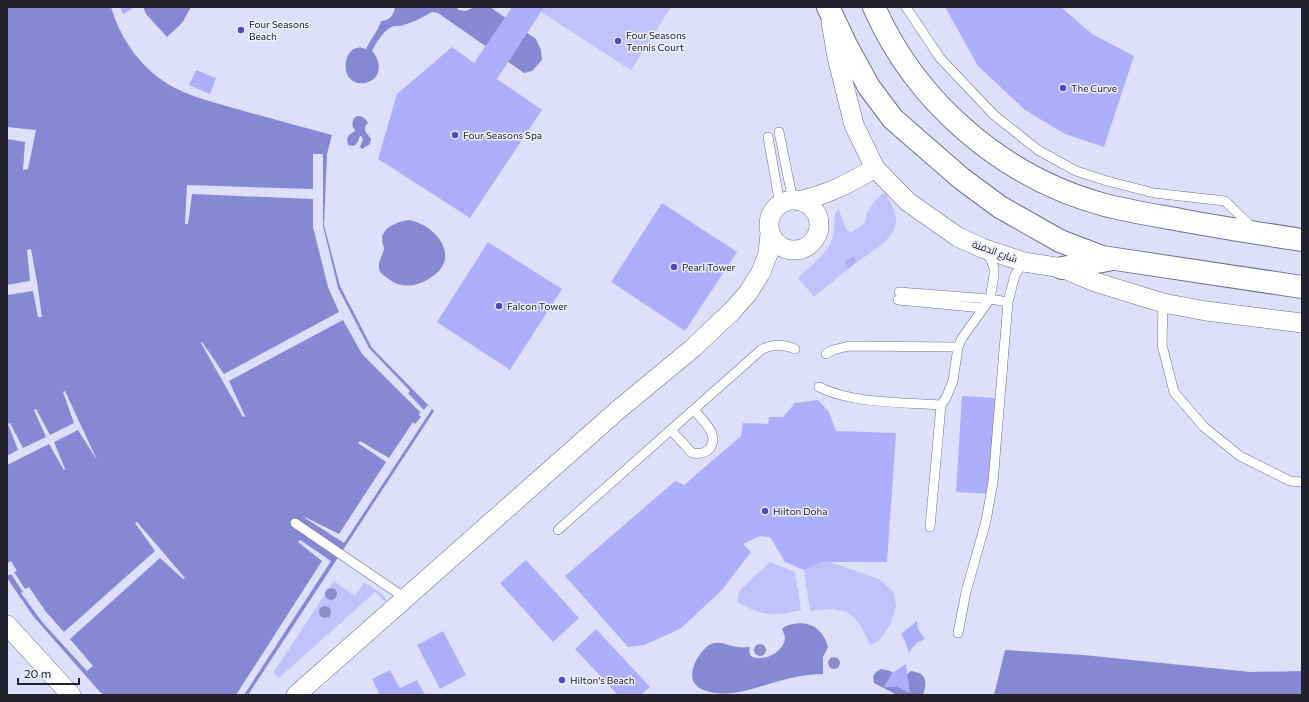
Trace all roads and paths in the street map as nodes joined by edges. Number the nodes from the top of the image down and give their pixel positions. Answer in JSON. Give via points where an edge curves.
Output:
{"nodes":[{"id":1,"x":828,"y":7,"type":"edge"},
{"id":2,"x":874,"y":7,"type":"edge"},
{"id":3,"x":906,"y":7,"type":"edge"},
{"id":4,"x":780,"y":132,"type":"dead end"},
{"id":5,"x":768,"y":137,"type":"dead end"},
{"id":6,"x":875,"y":168,"type":"junction"},
{"id":7,"x":843,"y":187,"type":"junction"},
{"id":8,"x":790,"y":202,"type":"junction"},
{"id":9,"x":819,"y":222,"type":"junction"},
{"id":10,"x":770,"y":234,"type":"junction"},
{"id":11,"x":1260,"y":234,"type":"junction"},
{"id":12,"x":1302,"y":240,"type":"edge"},
{"id":13,"x":982,"y":248,"type":"junction"},
{"id":14,"x":791,"y":250,"type":"junction"},
{"id":15,"x":1116,"y":259,"type":"junction"},
{"id":16,"x":1024,"y":262,"type":"junction"},
{"id":17,"x":1062,"y":268,"type":"junction"},
{"id":18,"x":761,"y":272,"type":"junction"},
{"id":19,"x":1302,"y":288,"type":"edge"},
{"id":20,"x":990,"y":299,"type":"junction"},
{"id":21,"x":1008,"y":302,"type":"junction"},
{"id":22,"x":1163,"y":303,"type":"junction"},
{"id":23,"x":983,"y":308,"type":"junction"},
{"id":24,"x":1302,"y":323,"type":"edge"},
{"id":25,"x":958,"y":347,"type":"junction"},
{"id":26,"x":795,"y":349,"type":"dead end"},
{"id":27,"x":826,"y":354,"type":"dead end"},
{"id":28,"x":819,"y":387,"type":"dead end"},
{"id":29,"x":941,"y":406,"type":"junction"},
{"id":30,"x":694,"y":410,"type":"junction"},
{"id":31,"x":671,"y":430,"type":"junction"},
{"id":32,"x":1302,"y":482,"type":"edge"},
{"id":33,"x":295,"y":523,"type":"dead end"},
{"id":34,"x":930,"y":528,"type":"dead end"},
{"id":35,"x":558,"y":530,"type":"dead end"},
{"id":36,"x":406,"y":598,"type":"junction"},
{"id":37,"x":7,"y":625,"type":"edge"},
{"id":38,"x":958,"y":633,"type":"dead end"},
{"id":39,"x":71,"y":695,"type":"edge"},
{"id":40,"x":296,"y":695,"type":"edge"}],
"edges":[{"from":1,"to":6,"type":"street","name":"شارع الدفنة","via":[[854,125]]},
{"from":1,"to":15,"type":"main road","name":"شارع الدفنة","via":[[869,87],[893,119],[929,151],[1000,207],[1060,241],[1102,257]]},
{"from":2,"to":11,"type":"main road","via":[[889,38],[921,84],[939,105],[1003,159],[1058,189],[1104,205]]},
{"from":3,"to":11,"type":"lane","via":[[940,58],[994,114],[1038,150],[1076,171],[1107,181],[1154,193],[1225,201]]},
{"from":4,"to":8,"type":"lane"},
{"from":5,"to":8,"type":"lane"},
{"from":6,"to":7,"type":"street"},
{"from":6,"to":13,"type":"street","name":"شارع الدفنة","via":[[908,202],[958,237]]},
{"from":7,"to":8,"type":"street"},
{"from":7,"to":9,"type":"street","via":[[829,203]]},
{"from":8,"to":9,"type":"street","via":[[804,202],[815,212]]},
{"from":8,"to":10,"type":"street","via":[[771,216]]},
{"from":9,"to":14,"type":"street","via":[[817,235],[809,245]]},
{"from":10,"to":14,"type":"street","via":[[781,246]]},
{"from":10,"to":18,"type":"street","via":[[768,254]]},
{"from":11,"to":12,"type":"main road"},
{"from":13,"to":16,"type":"street","name":"شارع الدفنة"},
{"from":13,"to":20,"type":"lane","via":[[992,260],[994,268]]},
{"from":14,"to":18,"type":"street"},
{"from":15,"to":17,"type":"main road"},
{"from":15,"to":19,"type":"main road","name":"شارع الدفنة"},
{"from":16,"to":17,"type":"street","name":"شارع الدفنة"},
{"from":16,"to":21,"type":"lane","via":[[1015,275]]},
{"from":17,"to":22,"type":"street","name":"شارع الدفنة","via":[[1095,282]]},
{"from":18,"to":36,"type":"street","via":[[732,311],[693,348],[618,410]]},
{"from":20,"to":21,"type":"lane"},
{"from":20,"to":23,"type":"lane"},
{"from":20,"to":23,"type":"lane","via":[[899,296]]},
{"from":21,"to":38,"type":"lane","via":[[993,482]]},
{"from":22,"to":24,"type":"street","name":"شارع الدفنة"},
{"from":22,"to":32,"type":"lane","via":[[1162,345],[1174,392],[1204,427],[1240,456],[1290,481]]},
{"from":23,"to":25,"type":"lane"},
{"from":25,"to":27,"type":"lane","via":[[858,345],[841,347]]},
{"from":25,"to":29,"type":"lane","via":[[953,381]]},
{"from":26,"to":30,"type":"lane","via":[[782,345],[762,349]]},
{"from":28,"to":29,"type":"lane","via":[[850,398]]},
{"from":29,"to":34,"type":"lane"},
{"from":30,"to":31,"type":"lane"},
{"from":30,"to":31,"type":"lane","via":[[713,435],[708,450],[703,453],[692,453]]},
{"from":31,"to":35,"type":"lane"},
{"from":33,"to":36,"type":"lane"},
{"from":36,"to":40,"type":"street"},
{"from":37,"to":39,"type":"street"}]}
